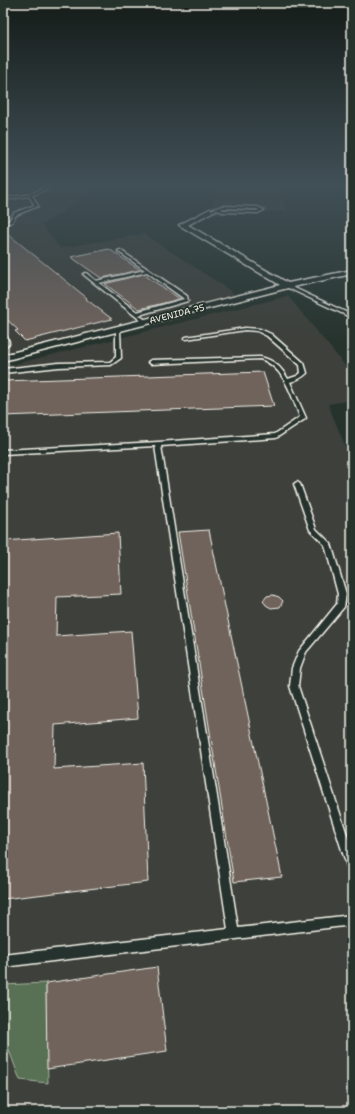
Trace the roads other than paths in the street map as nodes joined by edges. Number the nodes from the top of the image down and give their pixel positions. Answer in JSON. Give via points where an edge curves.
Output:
{"nodes":[{"id":1,"x":203,"y":237,"type":"edge"},
{"id":2,"x":120,"y":251,"type":"dead end"},
{"id":3,"x":148,"y":271,"type":"junction"},
{"id":4,"x":352,"y":272,"type":"edge"},
{"id":5,"x":85,"y":274,"type":"dead end"},
{"id":6,"x":96,"y":282,"type":"junction"},
{"id":7,"x":286,"y":286,"type":"junction"},
{"id":8,"x":136,"y":314,"type":"junction"},
{"id":9,"x":352,"y":317,"type":"edge"},
{"id":10,"x":146,"y":322,"type":"junction"},
{"id":11,"x":118,"y":330,"type":"junction"},
{"id":12,"x":3,"y":336,"type":"edge"},
{"id":13,"x":186,"y":338,"type":"dead end"},
{"id":14,"x":3,"y":346,"type":"edge"},
{"id":15,"x":3,"y":358,"type":"edge"},
{"id":16,"x":151,"y":362,"type":"dead end"},
{"id":17,"x":3,"y":371,"type":"edge"},
{"id":18,"x":287,"y":381,"type":"junction"},
{"id":19,"x":158,"y":444,"type":"junction"},
{"id":20,"x":3,"y":452,"type":"edge"},
{"id":21,"x":297,"y":484,"type":"dead end"},
{"id":22,"x":352,"y":866,"type":"edge"},
{"id":23,"x":352,"y":920,"type":"edge"},
{"id":24,"x":234,"y":934,"type":"junction"},
{"id":25,"x":3,"y":961,"type":"edge"}],
"edges":[{"from":1,"to":7,"type":"street"},
{"from":2,"to":3,"type":"lane"},
{"from":3,"to":6,"type":"lane"},
{"from":3,"to":8,"type":"lane","via":[[186,300]]},
{"from":4,"to":7,"type":"street","name":"AVENIDA 75"},
{"from":5,"to":6,"type":"lane"},
{"from":6,"to":8,"type":"lane"},
{"from":7,"to":9,"type":"lane"},
{"from":7,"to":10,"type":"street","name":"AVENIDA 75"},
{"from":8,"to":10,"type":"lane"},
{"from":10,"to":11,"type":"street","name":"AVENIDA 75"},
{"from":11,"to":15,"type":"street","name":"AVENIDA 75"},
{"from":11,"to":17,"type":"lane","via":[[120,358],[111,363]]},
{"from":12,"to":14,"type":"lane","via":[[7,344]]},
{"from":13,"to":18,"type":"lane","via":[[245,329],[258,330],[269,335],[302,364],[304,373]]},
{"from":16,"to":18,"type":"lane","via":[[260,358],[274,363]]},
{"from":18,"to":19,"type":"lane","via":[[303,418],[276,436]]},
{"from":19,"to":20,"type":"lane"},
{"from":19,"to":24,"type":"lane"},
{"from":21,"to":22,"type":"lane","via":[[313,530],[328,544],[342,594],[340,605],[303,651],[296,668],[294,686]]},
{"from":23,"to":24,"type":"lane"},
{"from":24,"to":25,"type":"lane"}]}
